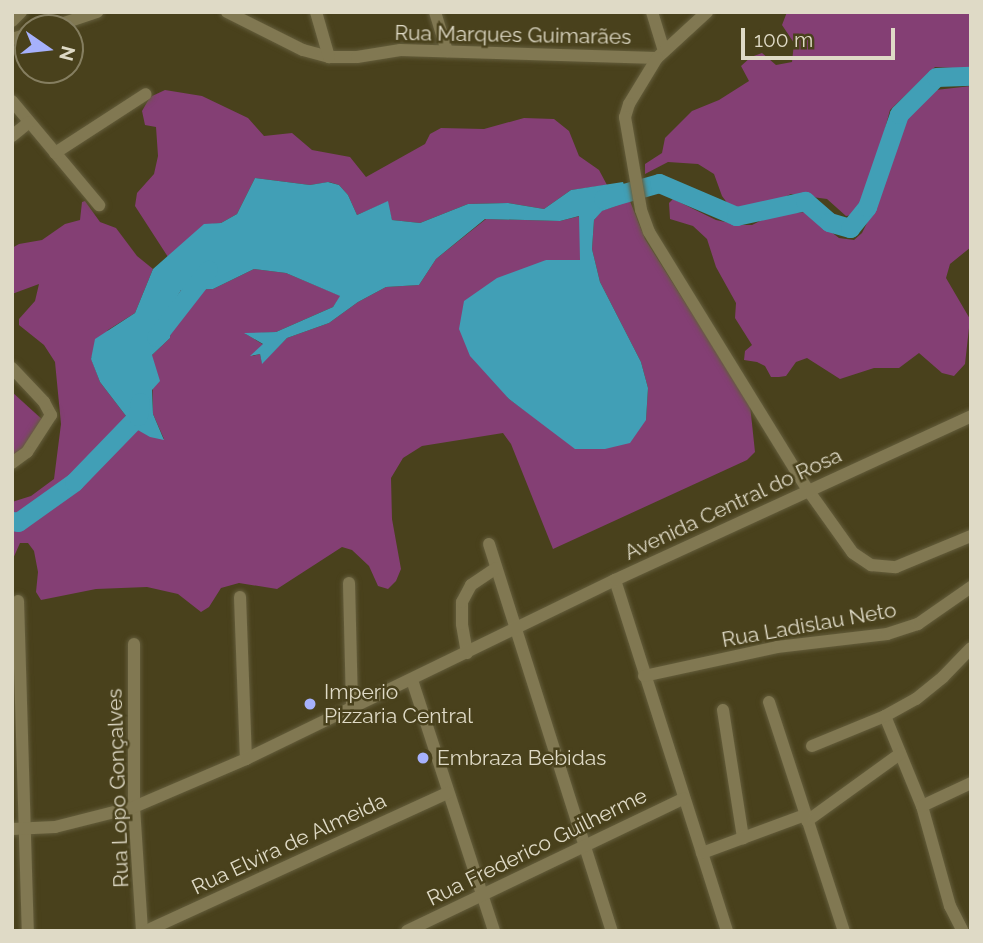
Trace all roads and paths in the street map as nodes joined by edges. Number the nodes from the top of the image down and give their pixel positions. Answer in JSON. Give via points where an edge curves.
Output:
{"nodes":[{"id":1,"x":21,"y":12,"type":"edge"},
{"id":2,"x":227,"y":12,"type":"edge"},
{"id":3,"x":316,"y":12,"type":"edge"},
{"id":4,"x":435,"y":12,"type":"edge"},
{"id":5,"x":652,"y":12,"type":"edge"},
{"id":6,"x":707,"y":12,"type":"edge"},
{"id":7,"x":12,"y":21,"type":"edge"},
{"id":8,"x":447,"y":51,"type":"junction"},
{"id":9,"x":660,"y":54,"type":"junction"},
{"id":10,"x":328,"y":57,"type":"junction"},
{"id":11,"x":146,"y":94,"type":"dead end"},
{"id":12,"x":12,"y":101,"type":"edge"},
{"id":13,"x":29,"y":122,"type":"junction"},
{"id":14,"x":12,"y":136,"type":"edge"},
{"id":15,"x":55,"y":153,"type":"junction"},
{"id":16,"x":99,"y":205,"type":"dead end"},
{"id":17,"x":12,"y":368,"type":"edge"},
{"id":18,"x":971,"y":416,"type":"edge"},
{"id":19,"x":12,"y":463,"type":"edge"},
{"id":20,"x":808,"y":490,"type":"junction"},
{"id":21,"x":971,"y":536,"type":"edge"},
{"id":22,"x":489,"y":544,"type":"dead end"},
{"id":23,"x":496,"y":568,"type":"junction"},
{"id":24,"x":615,"y":580,"type":"junction"},
{"id":25,"x":348,"y":583,"type":"dead end"},
{"id":26,"x":971,"y":587,"type":"edge"},
{"id":27,"x":240,"y":597,"type":"dead end"},
{"id":28,"x":18,"y":601,"type":"dead end"},
{"id":29,"x":514,"y":631,"type":"junction"},
{"id":30,"x":134,"y":644,"type":"dead end"},
{"id":31,"x":971,"y":648,"type":"edge"},
{"id":32,"x":467,"y":653,"type":"junction"},
{"id":33,"x":644,"y":676,"type":"junction"},
{"id":34,"x":412,"y":680,"type":"junction"},
{"id":35,"x":769,"y":702,"type":"dead end"},
{"id":36,"x":352,"y":709,"type":"junction"},
{"id":37,"x":723,"y":710,"type":"dead end"},
{"id":38,"x":885,"y":716,"type":"junction"},
{"id":39,"x":812,"y":746,"type":"dead end"},
{"id":40,"x":900,"y":754,"type":"junction"},
{"id":41,"x":246,"y":759,"type":"junction"},
{"id":42,"x":971,"y":783,"type":"edge"},
{"id":43,"x":448,"y":793,"type":"junction"},
{"id":44,"x":684,"y":798,"type":"junction"},
{"id":45,"x":922,"y":806,"type":"junction"},
{"id":46,"x":134,"y":807,"type":"junction"},
{"id":47,"x":806,"y":818,"type":"junction"},
{"id":48,"x":12,"y":829,"type":"edge"},
{"id":49,"x":26,"y":830,"type":"junction"},
{"id":50,"x":743,"y":838,"type":"junction"},
{"id":51,"x":584,"y":846,"type":"junction"},
{"id":52,"x":702,"y":853,"type":"junction"},
{"id":53,"x":482,"y":895,"type":"junction"},
{"id":54,"x":28,"y":931,"type":"edge"},
{"id":55,"x":144,"y":931,"type":"edge"},
{"id":56,"x":407,"y":931,"type":"edge"},
{"id":57,"x":494,"y":931,"type":"edge"},
{"id":58,"x":612,"y":931,"type":"edge"},
{"id":59,"x":727,"y":931,"type":"edge"},
{"id":60,"x":844,"y":931,"type":"edge"},
{"id":61,"x":963,"y":931,"type":"edge"}],
"edges":[{"from":1,"to":7,"type":"street"},
{"from":2,"to":10,"type":"street","name":"Rua Marques Guimarães","via":[[303,50]]},
{"from":3,"to":10,"type":"street"},
{"from":4,"to":8,"type":"street"},
{"from":5,"to":9,"type":"street"},
{"from":6,"to":9,"type":"street"},
{"from":8,"to":9,"type":"street","name":"Rua Marques Guimarães"},
{"from":8,"to":10,"type":"street","name":"Rua Marques Guimarães"},
{"from":9,"to":20,"type":"street","name":"Rua Marques Guimarães","via":[[625,117],[643,218]]},
{"from":11,"to":15,"type":"street"},
{"from":12,"to":13,"type":"street"},
{"from":13,"to":14,"type":"street"},
{"from":13,"to":15,"type":"street"},
{"from":15,"to":16,"type":"street"},
{"from":17,"to":19,"type":"street","via":[[51,415],[27,452]]},
{"from":18,"to":20,"type":"street","name":"Avenida Central do Rosa"},
{"from":20,"to":21,"type":"street","name":"Rua Ladislau Neto","via":[[853,553],[872,565],[896,567]]},
{"from":20,"to":24,"type":"street","name":"Avenida Central do Rosa"},
{"from":22,"to":23,"type":"street"},
{"from":23,"to":29,"type":"street"},
{"from":23,"to":32,"type":"street","via":[[471,585],[462,602]]},
{"from":24,"to":29,"type":"street","name":"Avenida Central do Rosa"},
{"from":24,"to":33,"type":"street"},
{"from":25,"to":36,"type":"street"},
{"from":26,"to":33,"type":"street","name":"Rua Ladislau Neto","via":[[918,624],[887,634],[777,647]]},
{"from":27,"to":41,"type":"street"},
{"from":28,"to":49,"type":"street"},
{"from":29,"to":32,"type":"street","name":"Avenida Central do Rosa"},
{"from":29,"to":51,"type":"street"},
{"from":30,"to":46,"type":"street","name":"Rua Lopo Gonçalves"},
{"from":31,"to":38,"type":"street","via":[[916,699]]},
{"from":32,"to":34,"type":"street","name":"Avenida Central do Rosa"},
{"from":33,"to":44,"type":"street"},
{"from":34,"to":36,"type":"street","name":"Avenida Central do Rosa"},
{"from":34,"to":43,"type":"street"},
{"from":35,"to":47,"type":"street"},
{"from":36,"to":41,"type":"street","name":"Avenida Central do Rosa"},
{"from":37,"to":50,"type":"street"},
{"from":38,"to":39,"type":"street"},
{"from":38,"to":40,"type":"street"},
{"from":40,"to":45,"type":"street"},
{"from":40,"to":47,"type":"street"},
{"from":41,"to":46,"type":"street","name":"Avenida Central do Rosa"},
{"from":42,"to":45,"type":"street"},
{"from":43,"to":53,"type":"street"},
{"from":43,"to":55,"type":"street","name":"Rua Elvira de Almeida"},
{"from":44,"to":51,"type":"street","name":"Rua Frederico Guilherme"},
{"from":44,"to":52,"type":"street"},
{"from":45,"to":61,"type":"street","via":[[950,905]]},
{"from":46,"to":49,"type":"street","name":"Avenida Central do Rosa","via":[[86,822]]},
{"from":46,"to":55,"type":"street","name":"Rua Lopo Gonçalves"},
{"from":47,"to":50,"type":"street"},
{"from":47,"to":60,"type":"street"},
{"from":48,"to":49,"type":"street","name":"Avenida Central do Rosa"},
{"from":49,"to":54,"type":"street"},
{"from":50,"to":52,"type":"street"},
{"from":51,"to":53,"type":"street","name":"Rua Frederico Guilherme"},
{"from":51,"to":58,"type":"street"},
{"from":52,"to":59,"type":"street"},
{"from":53,"to":56,"type":"street","name":"Rua Frederico Guilherme"},
{"from":53,"to":57,"type":"street"}]}
